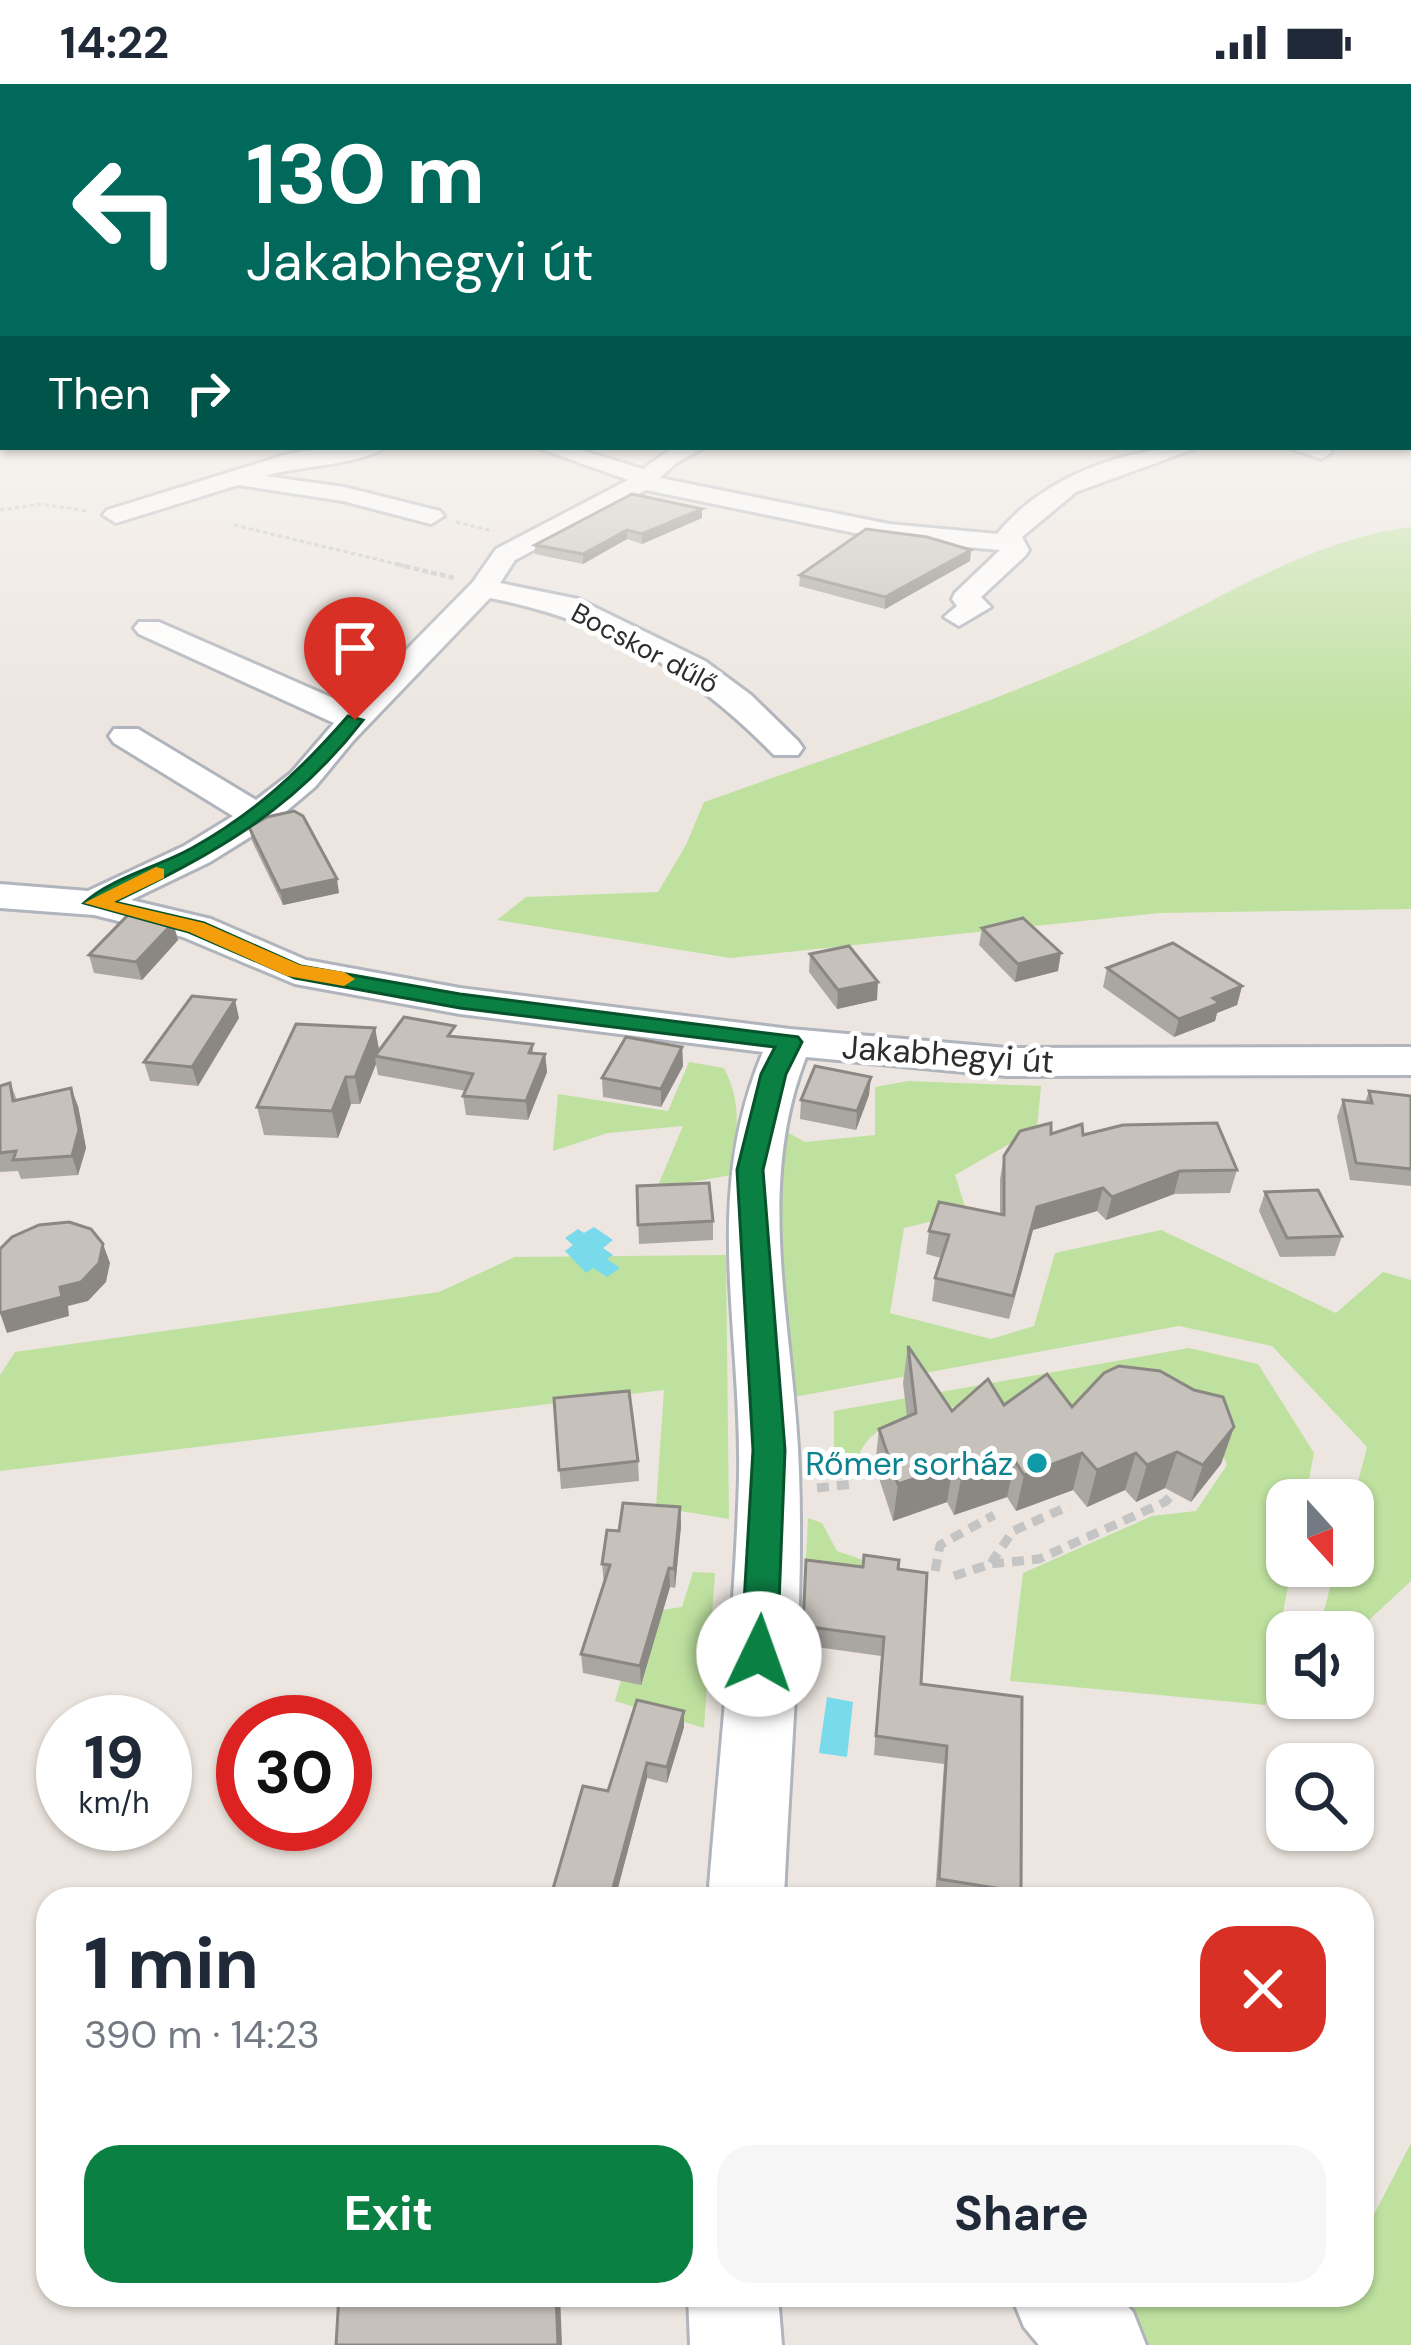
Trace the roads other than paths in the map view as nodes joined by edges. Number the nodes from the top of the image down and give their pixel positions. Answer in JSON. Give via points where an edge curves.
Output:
{"nodes":[{"id":1,"x":131,"y":511,"type":"edge"},
{"id":2,"x":409,"y":511,"type":"edge"},
{"id":3,"x":584,"y":511,"type":"edge"},
{"id":4,"x":789,"y":511,"type":"edge"},
{"id":5,"x":1030,"y":511,"type":"edge"},
{"id":6,"x":116,"y":515,"type":"road end"},
{"id":7,"x":431,"y":516,"type":"road end"},
{"id":8,"x":1011,"y":543,"type":"junction"},
{"id":9,"x":483,"y":588,"type":"junction"},
{"id":10,"x":959,"y":616,"type":"dead end"},
{"id":11,"x":237,"y":630,"type":"dead end"},
{"id":12,"x":355,"y":720,"type":"junction"},
{"id":13,"x":126,"y":736,"type":"dead end"},
{"id":14,"x":786,"y":748,"type":"dead end"},
{"id":15,"x":258,"y":816,"type":"junction"},
{"id":16,"x":0,"y":896,"type":"edge"},
{"id":17,"x":94,"y":903,"type":"junction"},
{"id":18,"x":790,"y":1042,"type":"junction"},
{"id":19,"x":1411,"y":1061,"type":"edge"},
{"id":20,"x":747,"y":1887,"type":"edge"},
{"id":21,"x":734,"y":2307,"type":"edge"},
{"id":22,"x":1066,"y":2307,"type":"edge"},
{"id":23,"x":736,"y":2345,"type":"edge"},
{"id":24,"x":1100,"y":2345,"type":"edge"}],
"edges":[{"from":1,"to":6,"type":"street"},
{"from":2,"to":7,"type":"street"},
{"from":3,"to":9,"type":"street","via":[[526,540],[492,568]]},
{"from":4,"to":8,"type":"street","via":[[890,532]]},
{"from":5,"to":8,"type":"street"},
{"from":8,"to":10,"type":"street","via":[[1009,559],[969,592],[977,608]]},
{"from":9,"to":12,"type":"street"},
{"from":9,"to":14,"type":"street","name":"Bocskor dűlő","via":[[568,604],[694,668]]},
{"from":11,"to":12,"type":"street","via":[[220,638],[167,620]]},
{"from":12,"to":15,"type":"street","via":[[303,780]]},
{"from":13,"to":15,"type":"street"},
{"from":15,"to":17,"type":"street"},
{"from":16,"to":17,"type":"street","name":"Jakabhegyi út"},
{"from":17,"to":18,"type":"street","name":"Jakabhegyi út","via":[[196,928],[295,971],[460,1001]]},
{"from":18,"to":19,"type":"street","name":"Jakabhegyi út","via":[[1030,1063]]},
{"from":18,"to":20,"type":"street","via":[[773,1074],[750,1170],[769,1479]]},
{"from":21,"to":23,"type":"street"},
{"from":22,"to":24,"type":"street"}]}
